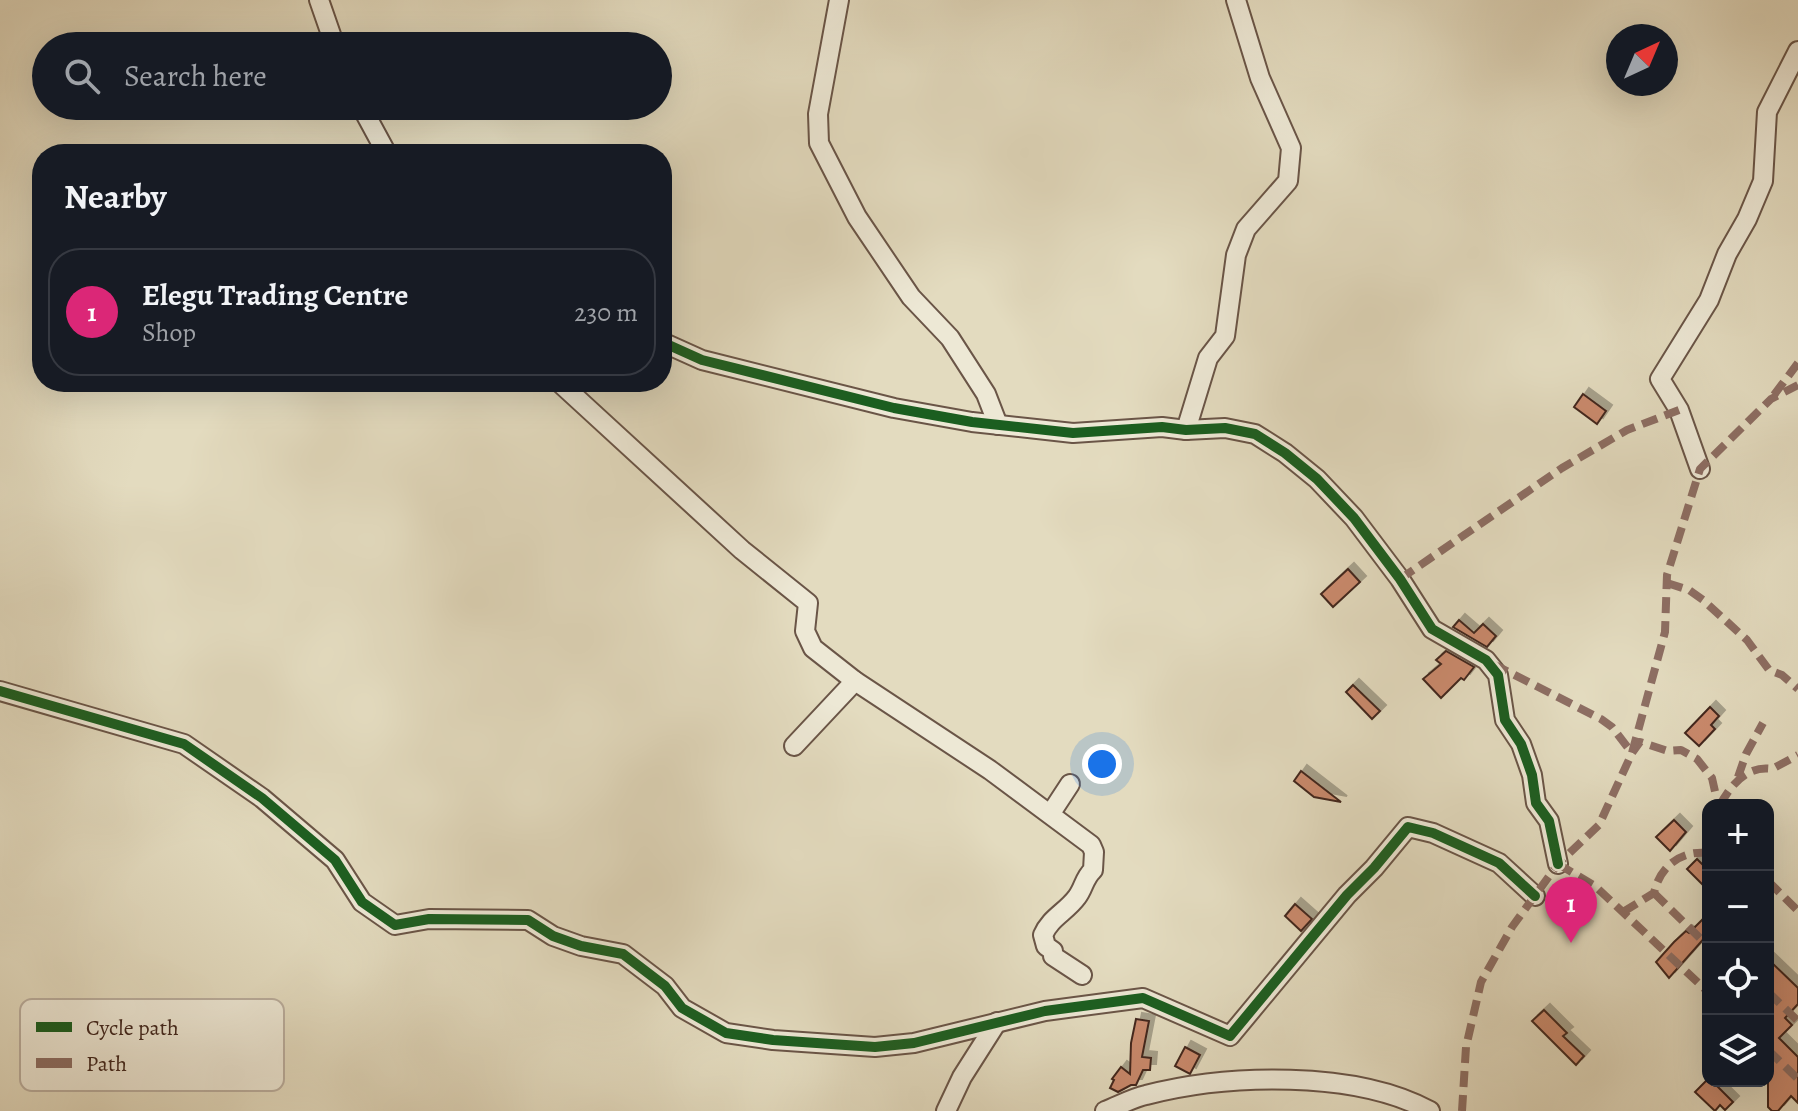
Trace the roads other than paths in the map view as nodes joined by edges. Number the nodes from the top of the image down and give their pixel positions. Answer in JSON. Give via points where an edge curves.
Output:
{"nodes":[{"id":1,"x":319,"y":0,"type":"edge"},
{"id":2,"x":839,"y":0,"type":"edge"},
{"id":3,"x":1236,"y":0,"type":"edge"},
{"id":4,"x":330,"y":32,"type":"edge"},
{"id":5,"x":1798,"y":51,"type":"edge"},
{"id":6,"x":369,"y":120,"type":"edge"},
{"id":7,"x":382,"y":144,"type":"edge"},
{"id":8,"x":672,"y":346,"type":"edge"},
{"id":9,"x":570,"y":392,"type":"edge"},
{"id":10,"x":998,"y":425,"type":"junction"},
{"id":11,"x":1186,"y":430,"type":"junction"},
{"id":12,"x":1700,"y":469,"type":"dead end"},
{"id":13,"x":855,"y":681,"type":"junction"},
{"id":14,"x":0,"y":691,"type":"edge"},
{"id":15,"x":794,"y":746,"type":"dead end"},
{"id":16,"x":1070,"y":784,"type":"dead end"},
{"id":17,"x":1051,"y":813,"type":"junction"},
{"id":18,"x":1558,"y":864,"type":"dead end"},
{"id":19,"x":1535,"y":896,"type":"dead end"},
{"id":20,"x":1082,"y":975,"type":"dead end"},
{"id":21,"x":997,"y":1022,"type":"junction"},
{"id":22,"x":946,"y":1111,"type":"edge"},
{"id":23,"x":1105,"y":1111,"type":"edge"},
{"id":24,"x":1430,"y":1111,"type":"edge"}],
"edges":[{"from":1,"to":4,"type":"street"},
{"from":2,"to":10,"type":"street","via":[[818,114],[819,143],[857,217],[911,297],[950,338],[986,394]]},
{"from":3,"to":11,"type":"street","via":[[1260,78],[1291,148],[1288,181],[1246,229],[1236,255],[1225,336],[1208,358]]},
{"from":5,"to":12,"type":"street","via":[[1767,112],[1763,181],[1753,206],[1709,300],[1660,379],[1679,410]]},
{"from":6,"to":7,"type":"street"},
{"from":8,"to":10,"type":"street","via":[[702,360],[894,408]]},
{"from":9,"to":13,"type":"street","via":[[742,550],[808,603],[805,631],[813,648]]},
{"from":10,"to":11,"type":"street","via":[[1073,433]]},
{"from":11,"to":18,"type":"street","via":[[1225,428],[1255,434],[1285,453],[1354,518],[1432,629],[1486,660],[1498,675],[1505,720],[1521,744],[1536,803],[1549,821]]},
{"from":13,"to":15,"type":"street"},
{"from":13,"to":17,"type":"street"},
{"from":14,"to":21,"type":"street","via":[[184,744],[262,798],[335,860],[362,902],[395,925],[429,919],[528,920],[553,936],[623,954],[665,986],[682,1008],[726,1033],[875,1047]]},
{"from":16,"to":17,"type":"street"},
{"from":17,"to":20,"type":"street","via":[[1094,852],[1093,870],[1078,896],[1051,920],[1043,935],[1053,956]]},
{"from":19,"to":21,"type":"street","via":[[1499,863],[1408,827],[1230,1036],[1143,998]]},
{"from":21,"to":22,"type":"street"},
{"from":23,"to":24,"type":"street","via":[[1143,1095],[1234,1081],[1306,1081],[1364,1088]]}]}
